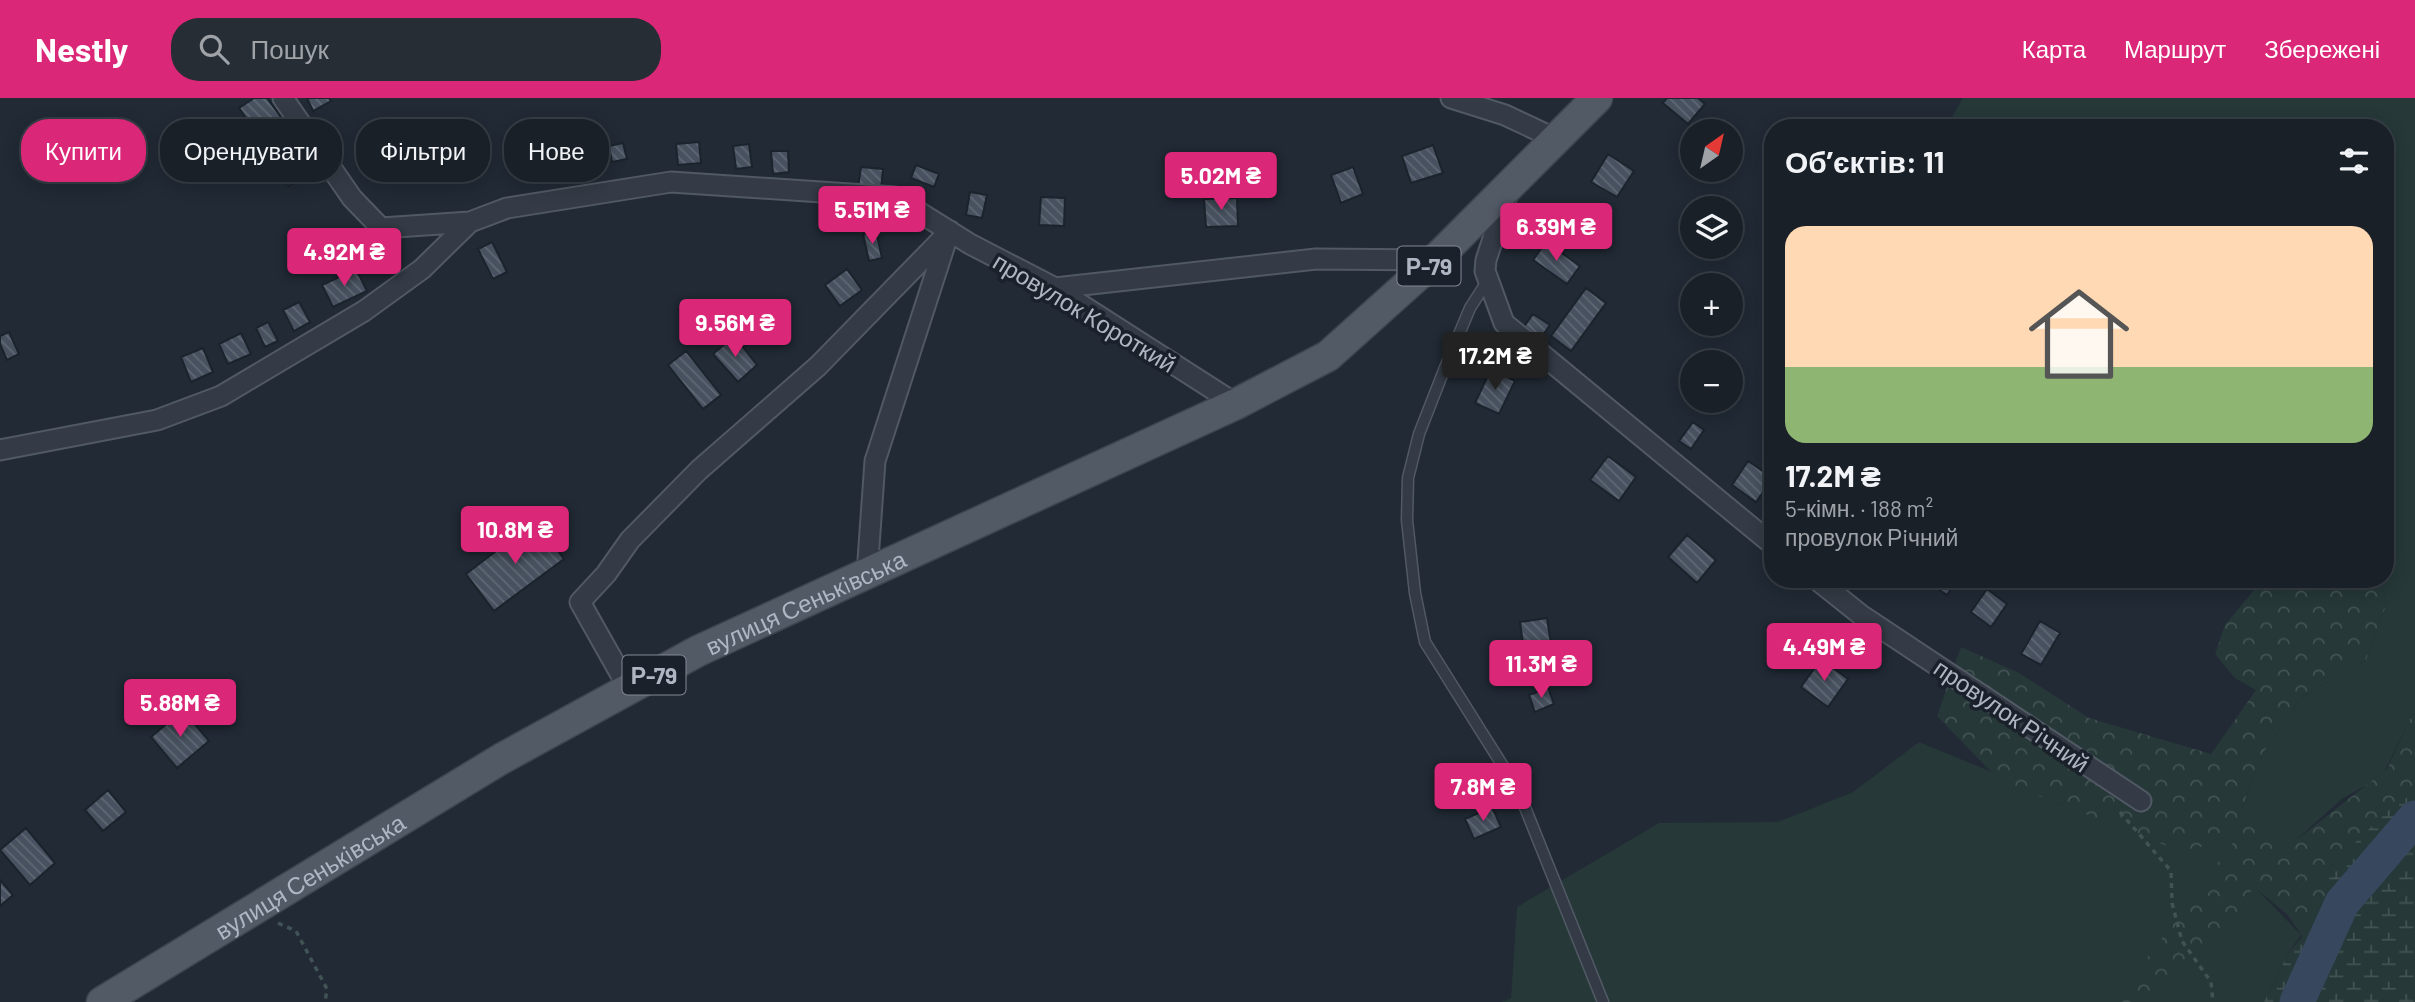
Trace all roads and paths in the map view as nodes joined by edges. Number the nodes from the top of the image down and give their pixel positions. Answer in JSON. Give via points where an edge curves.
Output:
{"nodes":[{"id":1,"x":283,"y":98,"type":"edge"},
{"id":2,"x":1451,"y":98,"type":"edge"},
{"id":3,"x":1597,"y":98,"type":"edge"},
{"id":4,"x":1556,"y":139,"type":"junction"},
{"id":5,"x":1510,"y":188,"type":"junction"},
{"id":6,"x":470,"y":222,"type":"junction"},
{"id":7,"x":950,"y":231,"type":"junction"},
{"id":8,"x":1436,"y":260,"type":"junction"},
{"id":9,"x":1488,"y":280,"type":"junction"},
{"id":10,"x":1055,"y":288,"type":"junction"},
{"id":11,"x":1237,"y":404,"type":"junction"},
{"id":12,"x":0,"y":450,"type":"edge"},
{"id":13,"x":1764,"y":538,"type":"edge"},
{"id":14,"x":867,"y":574,"type":"junction"},
{"id":15,"x":1827,"y":588,"type":"edge"},
{"id":16,"x":629,"y":689,"type":"junction"},
{"id":17,"x":2141,"y":801,"type":"dead end"},
{"id":18,"x":2117,"y":809,"type":"dead end"},
{"id":19,"x":251,"y":911,"type":"junction"},
{"id":20,"x":102,"y":1002,"type":"edge"},
{"id":21,"x":325,"y":1002,"type":"edge"},
{"id":22,"x":1603,"y":1002,"type":"edge"},
{"id":23,"x":2213,"y":1002,"type":"edge"}],
"edges":[{"from":1,"to":6,"type":"street","via":[[352,198],[381,228]]},
{"from":2,"to":4,"type":"street","via":[[1505,115]]},
{"from":3,"to":4,"type":"main road","number":"Р-79"},
{"from":4,"to":5,"type":"main road","number":"Р-79"},
{"from":5,"to":8,"type":"main road","number":"Р-79"},
{"from":5,"to":9,"type":"street","via":[[1486,260]]},
{"from":6,"to":7,"type":"street","name":"провулок Короткий","via":[[507,208],[670,182],[895,197]]},
{"from":6,"to":12,"type":"street","name":"провулок Короткий","via":[[422,269],[364,311],[221,396],[157,419]]},
{"from":7,"to":10,"type":"street","name":"провулок Короткий"},
{"from":7,"to":14,"type":"street","via":[[874,461]]},
{"from":7,"to":16,"type":"street","via":[[818,366],[630,540],[580,602]]},
{"from":8,"to":10,"type":"street","via":[[1316,260]]},
{"from":8,"to":11,"type":"main road","number":"Р-79","via":[[1328,356]]},
{"from":9,"to":13,"type":"street","via":[[1504,323]]},
{"from":9,"to":22,"type":"lane","via":[[1444,370],[1408,478],[1407,520],[1415,593],[1425,642],[1518,790]]},
{"from":10,"to":11,"type":"street","name":"провулок Короткий"},
{"from":11,"to":14,"type":"main road","name":"вулиця Сенькiвська","number":"Р-79"},
{"from":14,"to":16,"type":"main road","name":"вулиця Сенькiвська","number":"Р-79","via":[[698,651]]},
{"from":15,"to":17,"type":"street","name":"провулок Рiчний"},
{"from":16,"to":19,"type":"main road","name":"вулиця Сенькiвська","number":"Р-79","via":[[500,759]]},
{"from":18,"to":23,"type":"path","via":[[2171,871],[2172,903],[2182,941],[2211,982]]},
{"from":19,"to":20,"type":"main road","name":"вулиця Сенькiвська","number":"Р-79"},
{"from":19,"to":21,"type":"path","via":[[296,931],[327,989]]}]}
